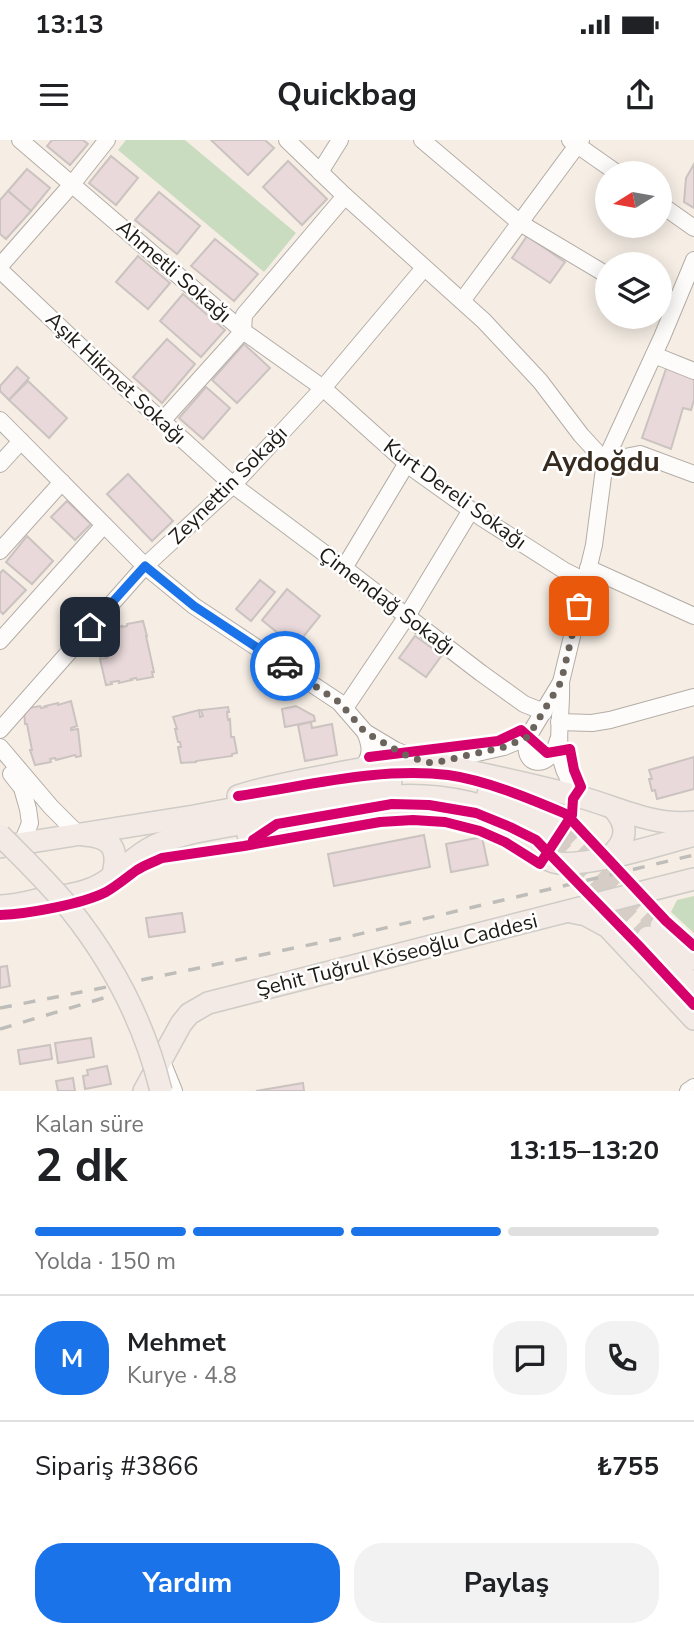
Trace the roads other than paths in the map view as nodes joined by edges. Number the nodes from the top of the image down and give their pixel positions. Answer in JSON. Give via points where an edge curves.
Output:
{"nodes":[{"id":1,"x":20,"y":140,"type":"edge"},
{"id":2,"x":107,"y":140,"type":"edge"},
{"id":3,"x":287,"y":140,"type":"edge"},
{"id":4,"x":340,"y":140,"type":"edge"},
{"id":5,"x":422,"y":140,"type":"edge"},
{"id":6,"x":577,"y":142,"type":"edge"},
{"id":7,"x":602,"y":161,"type":"edge"},
{"id":8,"x":320,"y":172,"type":"junction"},
{"id":9,"x":72,"y":183,"type":"junction"},
{"id":10,"x":345,"y":196,"type":"junction"},
{"id":11,"x":672,"y":212,"type":"edge"},
{"id":12,"x":520,"y":223,"type":"junction"},
{"id":13,"x":694,"y":228,"type":"edge"},
{"id":14,"x":694,"y":262,"type":"edge"},
{"id":15,"x":0,"y":268,"type":"edge"},
{"id":16,"x":424,"y":268,"type":"junction"},
{"id":17,"x":595,"y":268,"type":"edge"},
{"id":18,"x":462,"y":301,"type":"junction"},
{"id":19,"x":243,"y":331,"type":"junction"},
{"id":20,"x":654,"y":355,"type":"junction"},
{"id":21,"x":694,"y":371,"type":"edge"},
{"id":22,"x":328,"y":393,"type":"junction"},
{"id":23,"x":0,"y":420,"type":"edge"},
{"id":24,"x":162,"y":421,"type":"junction"},
{"id":25,"x":21,"y":441,"type":"junction"},
{"id":26,"x":605,"y":461,"type":"junction"},
{"id":27,"x":407,"y":463,"type":"junction"},
{"id":28,"x":0,"y":464,"type":"edge"},
{"id":29,"x":694,"y":474,"type":"edge"},
{"id":30,"x":62,"y":482,"type":"junction"},
{"id":31,"x":233,"y":485,"type":"junction"},
{"id":32,"x":471,"y":510,"type":"junction"},
{"id":33,"x":104,"y":525,"type":"junction"},
{"id":34,"x":0,"y":551,"type":"edge"},
{"id":35,"x":145,"y":566,"type":"junction"},
{"id":36,"x":344,"y":568,"type":"junction"},
{"id":37,"x":587,"y":575,"type":"junction"},
{"id":38,"x":407,"y":615,"type":"junction"},
{"id":39,"x":694,"y":616,"type":"edge"},
{"id":40,"x":3,"y":632,"type":"edge"},
{"id":41,"x":561,"y":682,"type":"junction"},
{"id":42,"x":694,"y":697,"type":"edge"},
{"id":43,"x":345,"y":708,"type":"junction"},
{"id":44,"x":544,"y":712,"type":"junction"},
{"id":45,"x":559,"y":722,"type":"junction"},
{"id":46,"x":0,"y":730,"type":"edge"},
{"id":47,"x":365,"y":732,"type":"junction"},
{"id":48,"x":528,"y":737,"type":"junction"},
{"id":49,"x":558,"y":740,"type":"junction"},
{"id":50,"x":0,"y":747,"type":"edge"},
{"id":51,"x":0,"y":762,"type":"edge"},
{"id":52,"x":429,"y":763,"type":"junction"},
{"id":53,"x":362,"y":768,"type":"junction"},
{"id":54,"x":582,"y":797,"type":"junction"},
{"id":55,"x":614,"y":808,"type":"junction"},
{"id":56,"x":694,"y":822,"type":"edge"},
{"id":57,"x":201,"y":823,"type":"junction"},
{"id":58,"x":554,"y":832,"type":"tunnel mouth"},
{"id":59,"x":78,"y":834,"type":"junction"},
{"id":60,"x":0,"y":835,"type":"edge"},
{"id":61,"x":694,"y":835,"type":"edge"},
{"id":62,"x":22,"y":843,"type":"junction"},
{"id":63,"x":0,"y":847,"type":"edge"},
{"id":64,"x":0,"y":854,"type":"edge"},
{"id":65,"x":609,"y":857,"type":"junction"},
{"id":66,"x":111,"y":878,"type":"junction"},
{"id":67,"x":694,"y":879,"type":"edge"},
{"id":68,"x":0,"y":906,"type":"edge"},
{"id":69,"x":569,"y":911,"type":"junction"},
{"id":70,"x":694,"y":958,"type":"edge"},
{"id":71,"x":694,"y":986,"type":"edge"},
{"id":72,"x":694,"y":1019,"type":"edge"},
{"id":73,"x":161,"y":1059,"type":"junction"},
{"id":74,"x":694,"y":1087,"type":"edge"},
{"id":75,"x":145,"y":1091,"type":"edge"},
{"id":76,"x":161,"y":1091,"type":"edge"},
{"id":77,"x":174,"y":1091,"type":"edge"},
{"id":78,"x":688,"y":1091,"type":"edge"}],
"edges":[{"from":1,"to":9,"type":"street","name":"Ahmetli Sokağı"},
{"from":2,"to":9,"type":"street"},
{"from":3,"to":8,"type":"street"},
{"from":4,"to":8,"type":"street"},
{"from":5,"to":12,"type":"street"},
{"from":6,"to":7,"type":"street"},
{"from":6,"to":12,"type":"street"},
{"from":8,"to":10,"type":"street"},
{"from":9,"to":15,"type":"street"},
{"from":9,"to":19,"type":"street","name":"Ahmetli Sokağı"},
{"from":10,"to":16,"type":"street"},
{"from":10,"to":19,"type":"street","via":[[244,315]]},
{"from":11,"to":13,"type":"street"},
{"from":12,"to":17,"type":"street"},
{"from":12,"to":18,"type":"street"},
{"from":14,"to":20,"type":"street"},
{"from":15,"to":24,"type":"street","name":"Aşık Hikmet Sokağı"},
{"from":16,"to":18,"type":"street"},
{"from":16,"to":22,"type":"street","name":"Zeynettin Sokağı"},
{"from":18,"to":26,"type":"street","via":[[540,380]]},
{"from":19,"to":22,"type":"street","name":"Ahmetli Sokağı"},
{"from":19,"to":24,"type":"street"},
{"from":20,"to":21,"type":"street"},
{"from":20,"to":26,"type":"street"},
{"from":22,"to":27,"type":"street","name":"Kurt Dereli Sokağı"},
{"from":22,"to":31,"type":"street","name":"Zeynettin Sokağı"},
{"from":23,"to":25,"type":"street"},
{"from":24,"to":31,"type":"street","name":"Aşık Hikmet Sokağı"},
{"from":25,"to":28,"type":"street"},
{"from":25,"to":30,"type":"street"},
{"from":26,"to":29,"type":"street","via":[[640,454]]},
{"from":26,"to":37,"type":"street"},
{"from":27,"to":32,"type":"street","name":"Kurt Dereli Sokağı"},
{"from":27,"to":36,"type":"street"},
{"from":30,"to":33,"type":"street"},
{"from":30,"to":34,"type":"street"},
{"from":31,"to":35,"type":"street","name":"Zeynettin Sokağı"},
{"from":31,"to":36,"type":"street","name":"Çimendağ Sokağı"},
{"from":32,"to":37,"type":"street","name":"Kurt Dereli Sokağı","via":[[565,571]]},
{"from":32,"to":38,"type":"street"},
{"from":33,"to":35,"type":"street"},
{"from":33,"to":40,"type":"street"},
{"from":35,"to":43,"type":"street","via":[[194,606]]},
{"from":35,"to":46,"type":"street","name":"Zeynettin Sokağı"},
{"from":36,"to":38,"type":"street","name":"Çimendağ Sokağı"},
{"from":37,"to":39,"type":"street","name":"Kurt Dereli Sokağı"},
{"from":37,"to":41,"type":"street"},
{"from":38,"to":43,"type":"street"},
{"from":38,"to":44,"type":"street","name":"Çimendağ Sokağı","via":[[524,704]]},
{"from":41,"to":44,"type":"street"},
{"from":41,"to":45,"type":"street"},
{"from":42,"to":45,"type":"street","via":[[610,720]]},
{"from":43,"to":47,"type":"street"},
{"from":44,"to":48,"type":"street"},
{"from":45,"to":49,"type":"street"},
{"from":47,"to":52,"type":"street"},
{"from":47,"to":53,"type":"street","via":[[369,757]]},
{"from":48,"to":49,"type":"street","via":[[527,754],[536,761],[551,756]]},
{"from":48,"to":52,"type":"street","via":[[504,747]]},
{"from":49,"to":54,"type":"street","via":[[566,776]]},
{"from":50,"to":59,"type":"street"},
{"from":51,"to":62,"type":"street","via":[[22,788],[28,809],[30,823]]},
{"from":52,"to":53,"type":"main road"},
{"from":52,"to":54,"type":"main road"},
{"from":53,"to":57,"type":"main road","via":[[238,796]]},
{"from":54,"to":55,"type":"main road"},
{"from":55,"to":56,"type":"main road","via":[[668,822]]},
{"from":55,"to":65,"type":"main road","via":[[622,820],[624,837]]},
{"from":57,"to":58,"type":"main road","via":[[406,796],[487,808]]},
{"from":57,"to":59,"type":"main road"},
{"from":57,"to":65,"type":"main road","via":[[237,834],[263,834],[413,812],[487,826],[556,863]]},
{"from":57,"to":66,"type":"main road","via":[[152,846]]},
{"from":59,"to":62,"type":"main road"},
{"from":59,"to":66,"type":"main road","via":[[108,842],[116,862]]},
{"from":60,"to":76,"type":"main road","bridge":true,"via":[[56,892],[102,954],[136,1018]]},
{"from":61,"to":65,"type":"main road"},
{"from":62,"to":63,"type":"main road"},
{"from":64,"to":75,"type":"main road","via":[[59,916],[96,970],[130,1037]]},
{"from":66,"to":68,"type":"main road","via":[[81,892]]},
{"from":67,"to":69,"type":"main road","name":"Şehit Tuğrul Köseoğlu Caddesi"},
{"from":69,"to":72,"type":"main road","via":[[608,928]]},
{"from":69,"to":73,"type":"main road","name":"Şehit Tuğrul Köseoğlu Caddesi","via":[[208,1003],[189,1014]]},
{"from":70,"to":71,"type":"main road","via":[[654,932]]},
{"from":73,"to":75,"type":"main road","name":"Şehit Tuğrul Köseoğlu Caddesi"},
{"from":73,"to":77,"type":"street"},
{"from":74,"to":78,"type":"street"}]}
